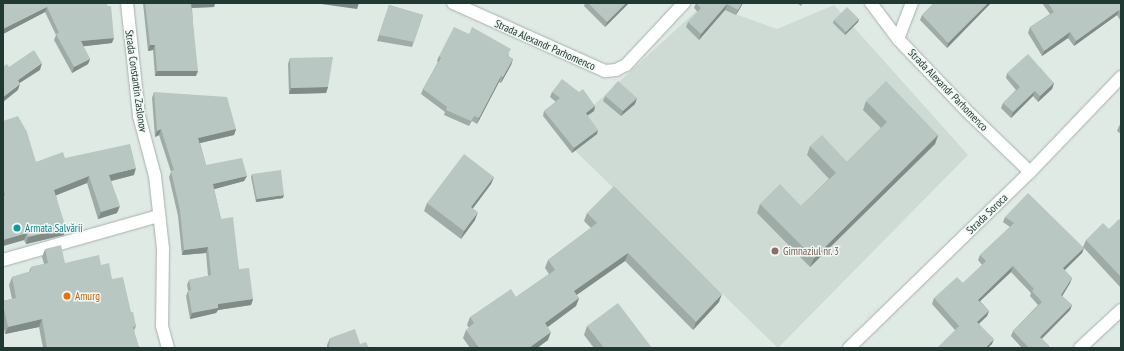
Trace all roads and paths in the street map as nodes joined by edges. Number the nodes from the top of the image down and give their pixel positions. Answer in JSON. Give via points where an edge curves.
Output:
{"nodes":[{"id":1,"x":127,"y":3,"type":"edge"},
{"id":2,"x":453,"y":3,"type":"edge"},
{"id":3,"x":684,"y":3,"type":"edge"},
{"id":4,"x":870,"y":3,"type":"edge"},
{"id":5,"x":912,"y":3,"type":"edge"},
{"id":6,"x":898,"y":39,"type":"junction"},
{"id":7,"x":1121,"y":76,"type":"edge"},
{"id":8,"x":1030,"y":172,"type":"junction"},
{"id":9,"x":159,"y":216,"type":"junction"},
{"id":10,"x":3,"y":260,"type":"edge"},
{"id":11,"x":1121,"y":310,"type":"edge"},
{"id":12,"x":168,"y":348,"type":"edge"},
{"id":13,"x":849,"y":348,"type":"edge"},
{"id":14,"x":1080,"y":348,"type":"edge"}],
"edges":[{"from":1,"to":9,"type":"street","name":"Strada Constantin Zaslonov","via":[[138,116],[155,176]]},
{"from":2,"to":3,"type":"street","name":"Strada Alexandr Parhomenco","via":[[605,70],[626,65]]},
{"from":4,"to":6,"type":"street","name":"Strada Alexandr Parhomenco"},
{"from":5,"to":6,"type":"street"},
{"from":6,"to":8,"type":"street","name":"Strada Alexandr Parhomenco"},
{"from":7,"to":8,"type":"street","name":"Strada Soroca"},
{"from":8,"to":13,"type":"street","name":"Strada Soroca"},
{"from":9,"to":10,"type":"street"},
{"from":9,"to":12,"type":"street","name":"Strada Constantin Zaslonov","via":[[163,249],[162,314]]},
{"from":11,"to":14,"type":"street"}]}
